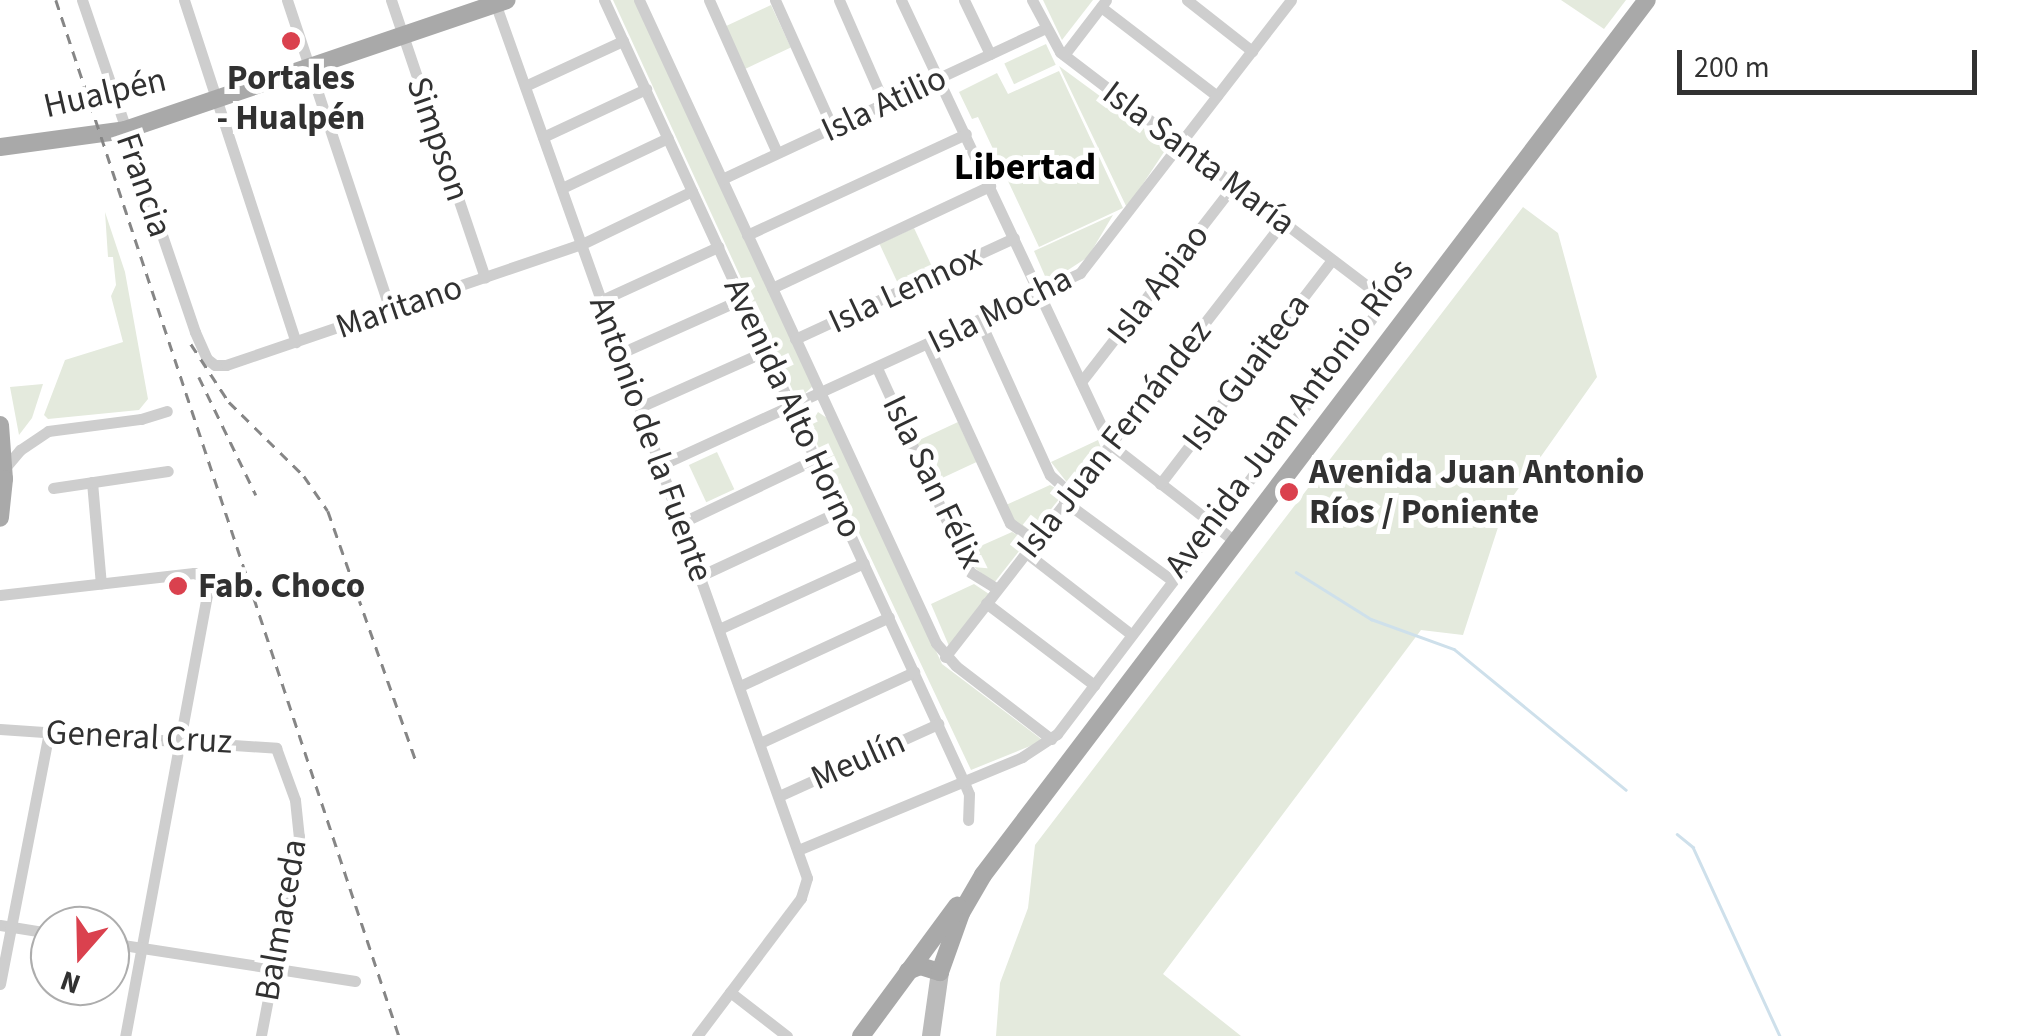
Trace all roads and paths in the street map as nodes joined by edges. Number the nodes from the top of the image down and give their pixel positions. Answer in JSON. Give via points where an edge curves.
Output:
{"nodes":[{"id":1,"x":82,"y":0,"type":"edge"},
{"id":2,"x":184,"y":0,"type":"edge"},
{"id":3,"x":288,"y":0,"type":"edge"},
{"id":4,"x":392,"y":0,"type":"edge"},
{"id":5,"x":604,"y":0,"type":"edge"},
{"id":6,"x":639,"y":0,"type":"edge"},
{"id":7,"x":709,"y":0,"type":"edge"},
{"id":8,"x":775,"y":0,"type":"edge"},
{"id":9,"x":838,"y":0,"type":"edge"},
{"id":10,"x":902,"y":0,"type":"edge"},
{"id":11,"x":964,"y":0,"type":"edge"},
{"id":12,"x":1032,"y":0,"type":"edge"},
{"id":13,"x":1187,"y":0,"type":"edge"},
{"id":14,"x":1647,"y":0,"type":"edge"},
{"id":15,"x":498,"y":1,"type":"edge"},
{"id":16,"x":1287,"y":1,"type":"edge"},
{"id":17,"x":1103,"y":3,"type":"edge"},
{"id":18,"x":1046,"y":28,"type":"junction"},
{"id":19,"x":403,"y":35,"type":"junction"},
{"id":20,"x":623,"y":41,"type":"junction"},
{"id":21,"x":1252,"y":50,"type":"junction"},
{"id":22,"x":990,"y":54,"type":"junction"},
{"id":23,"x":1064,"y":55,"type":"junction"},
{"id":24,"x":310,"y":66,"type":"junction"},
{"id":25,"x":940,"y":78,"type":"junction"},
{"id":26,"x":525,"y":86,"type":"junction"},
{"id":27,"x":646,"y":89,"type":"junction"},
{"id":28,"x":1218,"y":96,"type":"junction"},
{"id":29,"x":217,"y":98,"type":"junction"},
{"id":30,"x":884,"y":103,"type":"junction"},
{"id":31,"x":832,"y":127,"type":"junction"},
{"id":32,"x":124,"y":130,"type":"junction"},
{"id":33,"x":966,"y":134,"type":"junction"},
{"id":34,"x":543,"y":137,"type":"junction"},
{"id":35,"x":668,"y":138,"type":"junction"},
{"id":36,"x":1181,"y":144,"type":"junction"},
{"id":37,"x":0,"y":147,"type":"edge"},
{"id":38,"x":777,"y":153,"type":"junction"},
{"id":39,"x":722,"y":179,"type":"junction"},
{"id":40,"x":1234,"y":185,"type":"junction"},
{"id":41,"x":990,"y":186,"type":"junction"},
{"id":42,"x":562,"y":188,"type":"junction"},
{"id":43,"x":692,"y":192,"type":"junction"},
{"id":44,"x":1283,"y":222,"type":"junction"},
{"id":45,"x":747,"y":234,"type":"junction"},
{"id":46,"x":1014,"y":238,"type":"junction"},
{"id":47,"x":582,"y":244,"type":"junction"},
{"id":48,"x":718,"y":247,"type":"junction"},
{"id":49,"x":1332,"y":260,"type":"junction"},
{"id":50,"x":1407,"y":272,"type":"dead end"},
{"id":51,"x":485,"y":277,"type":"junction"},
{"id":52,"x":772,"y":288,"type":"junction"},
{"id":53,"x":1040,"y":294,"type":"junction"},
{"id":54,"x":742,"y":299,"type":"junction"},
{"id":55,"x":602,"y":300,"type":"junction"},
{"id":56,"x":1386,"y":300,"type":"junction"},
{"id":57,"x":390,"y":310,"type":"junction"},
{"id":58,"x":980,"y":321,"type":"junction"},
{"id":59,"x":795,"y":339,"type":"junction"},
{"id":60,"x":296,"y":342,"type":"junction"},
{"id":61,"x":928,"y":345,"type":"junction"},
{"id":62,"x":766,"y":351,"type":"junction"},
{"id":63,"x":621,"y":354,"type":"junction"},
{"id":64,"x":214,"y":365,"type":"joint"},
{"id":65,"x":877,"y":368,"type":"junction"},
{"id":66,"x":1081,"y":382,"type":"junction"},
{"id":67,"x":820,"y":394,"type":"junction"},
{"id":68,"x":791,"y":406,"type":"junction"},
{"id":69,"x":640,"y":407,"type":"junction"},
{"id":70,"x":167,"y":411,"type":"dead end"},
{"id":71,"x":0,"y":424,"type":"edge"},
{"id":72,"x":1110,"y":444,"type":"junction"},
{"id":73,"x":11,"y":449,"type":"edge"},
{"id":74,"x":816,"y":460,"type":"junction"},
{"id":75,"x":661,"y":465,"type":"junction"},
{"id":76,"x":168,"y":471,"type":"dead end"},
{"id":77,"x":92,"y":482,"type":"junction"},
{"id":78,"x":1160,"y":484,"type":"junction"},
{"id":79,"x":53,"y":488,"type":"dead end"},
{"id":80,"x":1067,"y":497,"type":"junction"},
{"id":81,"x":840,"y":511,"type":"junction"},
{"id":82,"x":0,"y":518,"type":"edge"},
{"id":83,"x":681,"y":523,"type":"junction"},
{"id":84,"x":1215,"y":526,"type":"junction"},
{"id":85,"x":1034,"y":540,"type":"junction"},
{"id":86,"x":1236,"y":542,"type":"junction"},
{"id":87,"x":1025,"y":552,"type":"junction"},
{"id":88,"x":864,"y":563,"type":"junction"},
{"id":89,"x":700,"y":576,"type":"junction"},
{"id":90,"x":1173,"y":582,"type":"junction"},
{"id":91,"x":100,"y":584,"type":"junction"},
{"id":92,"x":997,"y":589,"type":"junction"},
{"id":93,"x":0,"y":595,"type":"edge"},
{"id":94,"x":986,"y":603,"type":"junction"},
{"id":95,"x":889,"y":618,"type":"junction"},
{"id":96,"x":719,"y":629,"type":"junction"},
{"id":97,"x":1132,"y":635,"type":"junction"},
{"id":98,"x":946,"y":657,"type":"junction"},
{"id":99,"x":914,"y":672,"type":"junction"},
{"id":100,"x":1094,"y":685,"type":"junction"},
{"id":101,"x":740,"y":686,"type":"junction"},
{"id":102,"x":938,"y":724,"type":"junction"},
{"id":103,"x":0,"y":729,"type":"edge"},
{"id":104,"x":49,"y":732,"type":"junction"},
{"id":105,"x":184,"y":738,"type":"junction"},
{"id":106,"x":1051,"y":739,"type":"junction"},
{"id":107,"x":760,"y":742,"type":"junction"},
{"id":108,"x":276,"y":748,"type":"joint"},
{"id":109,"x":963,"y":780,"type":"junction"},
{"id":110,"x":778,"y":796,"type":"junction"},
{"id":111,"x":968,"y":820,"type":"dead end"},
{"id":112,"x":798,"y":850,"type":"junction"},
{"id":113,"x":983,"y":875,"type":"junction"},
{"id":114,"x":6,"y":926,"type":"edge"},
{"id":115,"x":130,"y":946,"type":"edge"},
{"id":116,"x":142,"y":948,"type":"junction"},
{"id":117,"x":274,"y":968,"type":"junction"},
{"id":118,"x":908,"y":972,"type":"junction"},
{"id":119,"x":940,"y":972,"type":"junction"},
{"id":120,"x":355,"y":981,"type":"dead end"},
{"id":121,"x":0,"y":984,"type":"edge"},
{"id":122,"x":730,"y":992,"type":"junction"},
{"id":123,"x":126,"y":1036,"type":"edge"},
{"id":124,"x":261,"y":1036,"type":"edge"},
{"id":125,"x":697,"y":1036,"type":"edge"},
{"id":126,"x":787,"y":1036,"type":"edge"},
{"id":127,"x":861,"y":1036,"type":"edge"},
{"id":128,"x":931,"y":1036,"type":"edge"}],
"edges":[{"from":1,"to":32,"type":"street","name":"Francia"},
{"from":2,"to":29,"type":"street"},
{"from":3,"to":24,"type":"street"},
{"from":4,"to":19,"type":"street","name":"Simpson"},
{"from":5,"to":20,"type":"street","name":"Avenida Alto Horno"},
{"from":6,"to":39,"type":"street","name":"Avenida Alto Horno"},
{"from":7,"to":38,"type":"street"},
{"from":8,"to":31,"type":"street"},
{"from":9,"to":30,"type":"street"},
{"from":10,"to":25,"type":"street"},
{"from":11,"to":22,"type":"street"},
{"from":12,"to":18,"type":"street","name":"Isla Santa María"},
{"from":13,"to":21,"type":"street"},
{"from":14,"to":86,"type":"main road","name":"Avenida Juan Antonio Ríos"},
{"from":15,"to":19,"type":"main road","name":"Hualpén"},
{"from":15,"to":26,"type":"street","name":"Antonio de la Fuente"},
{"from":16,"to":21,"type":"street","name":"Isla Mocha"},
{"from":17,"to":23,"type":"street"},
{"from":17,"to":28,"type":"street"},
{"from":18,"to":22,"type":"street","name":"Isla Atilio"},
{"from":18,"to":23,"type":"street","name":"Isla Santa María"},
{"from":19,"to":24,"type":"main road","name":"Hualpén"},
{"from":19,"to":51,"type":"street","name":"Simpson"},
{"from":20,"to":26,"type":"street"},
{"from":20,"to":27,"type":"street","name":"Avenida Alto Horno"},
{"from":21,"to":28,"type":"street","name":"Isla Mocha"},
{"from":22,"to":25,"type":"street","name":"Isla Atilio"},
{"from":23,"to":36,"type":"street","name":"Isla Santa María"},
{"from":24,"to":29,"type":"main road","name":"Hualpén"},
{"from":24,"to":57,"type":"street"},
{"from":25,"to":30,"type":"street","name":"Isla Atilio"},
{"from":25,"to":33,"type":"street"},
{"from":26,"to":34,"type":"street","name":"Antonio de la Fuente"},
{"from":27,"to":34,"type":"street"},
{"from":27,"to":35,"type":"street","name":"Avenida Alto Horno"},
{"from":28,"to":36,"type":"street","name":"Isla Mocha"},
{"from":29,"to":32,"type":"main road","name":"Hualpén"},
{"from":29,"to":60,"type":"street"},
{"from":30,"to":31,"type":"street","name":"Isla Atilio"},
{"from":31,"to":38,"type":"street","name":"Isla Atilio"},
{"from":32,"to":37,"type":"main road","name":"Hualpén"},
{"from":32,"to":64,"type":"street","name":"Francia","via":[[195,332]]},
{"from":33,"to":41,"type":"street"},
{"from":33,"to":45,"type":"street"},
{"from":34,"to":42,"type":"street","name":"Antonio de la Fuente"},
{"from":35,"to":42,"type":"street"},
{"from":35,"to":43,"type":"street","name":"Avenida Alto Horno"},
{"from":36,"to":40,"type":"street","name":"Isla Santa María"},
{"from":36,"to":53,"type":"street","name":"Isla Mocha","via":[[1088,267]]},
{"from":38,"to":39,"type":"street","name":"Isla Atilio"},
{"from":39,"to":45,"type":"street","name":"Avenida Alto Horno"},
{"from":40,"to":44,"type":"street","name":"Isla Santa María"},
{"from":40,"to":66,"type":"street","name":"Isla Apiao"},
{"from":41,"to":46,"type":"street"},
{"from":41,"to":52,"type":"street"},
{"from":42,"to":47,"type":"street","name":"Antonio de la Fuente"},
{"from":43,"to":47,"type":"street"},
{"from":43,"to":48,"type":"street","name":"Avenida Alto Horno"},
{"from":44,"to":49,"type":"street","name":"Isla Santa María"},
{"from":44,"to":72,"type":"street","name":"Isla Juan Fernández"},
{"from":45,"to":52,"type":"street","name":"Avenida Alto Horno"},
{"from":46,"to":53,"type":"street"},
{"from":46,"to":59,"type":"street","name":"Isla Lennox"},
{"from":47,"to":51,"type":"street","name":"Maritano"},
{"from":47,"to":55,"type":"street","name":"Antonio de la Fuente"},
{"from":48,"to":54,"type":"street","name":"Avenida Alto Horno"},
{"from":48,"to":55,"type":"street"},
{"from":49,"to":56,"type":"street","name":"Isla Santa María"},
{"from":49,"to":78,"type":"street","name":"Isla Guaiteca"},
{"from":50,"to":56,"type":"street"},
{"from":51,"to":57,"type":"street","name":"Maritano"},
{"from":52,"to":59,"type":"street","name":"Avenida Alto Horno"},
{"from":53,"to":58,"type":"street","name":"Isla Mocha"},
{"from":53,"to":66,"type":"street"},
{"from":54,"to":62,"type":"street","name":"Avenida Alto Horno"},
{"from":54,"to":63,"type":"street"},
{"from":55,"to":63,"type":"street","name":"Antonio de la Fuente"},
{"from":56,"to":84,"type":"street"},
{"from":57,"to":60,"type":"street","name":"Maritano"},
{"from":58,"to":61,"type":"street","name":"Isla Mocha"},
{"from":58,"to":80,"type":"street","via":[[1050,475]]},
{"from":59,"to":67,"type":"street","name":"Avenida Alto Horno"},
{"from":60,"to":64,"type":"street","name":"Maritano"},
{"from":61,"to":65,"type":"street","name":"Isla Mocha"},
{"from":61,"to":85,"type":"street","via":[[1010,523]]},
{"from":62,"to":68,"type":"street","name":"Avenida Alto Horno"},
{"from":62,"to":69,"type":"street"},
{"from":63,"to":69,"type":"street","name":"Antonio de la Fuente"},
{"from":65,"to":67,"type":"street","name":"Isla Mocha"},
{"from":65,"to":92,"type":"street","name":"Isla San Félix","via":[[968,570]]},
{"from":66,"to":72,"type":"street"},
{"from":67,"to":68,"type":"street","name":"Isla Mocha"},
{"from":67,"to":98,"type":"street","name":"Avenida Alto Horno"},
{"from":68,"to":74,"type":"street","name":"Avenida Alto Horno"},
{"from":68,"to":75,"type":"street","name":"Isla Mocha"},
{"from":69,"to":75,"type":"street","name":"Antonio de la Fuente"},
{"from":70,"to":73,"type":"street","via":[[54,429]]},
{"from":71,"to":73,"type":"main road"},
{"from":72,"to":78,"type":"street"},
{"from":72,"to":80,"type":"street","name":"Isla Juan Fernández"},
{"from":73,"to":82,"type":"main road"},
{"from":74,"to":81,"type":"street","name":"Avenida Alto Horno"},
{"from":74,"to":83,"type":"street"},
{"from":75,"to":83,"type":"street","name":"Antonio de la Fuente"},
{"from":76,"to":77,"type":"street"},
{"from":77,"to":79,"type":"street"},
{"from":77,"to":91,"type":"street"},
{"from":78,"to":84,"type":"street"},
{"from":80,"to":85,"type":"street","name":"Isla Juan Fernández"},
{"from":80,"to":90,"type":"street"},
{"from":81,"to":88,"type":"street","name":"Avenida Alto Horno"},
{"from":81,"to":89,"type":"street"},
{"from":83,"to":89,"type":"street","name":"Antonio de la Fuente"},
{"from":84,"to":86,"type":"street"},
{"from":84,"to":90,"type":"street"},
{"from":85,"to":87,"type":"street","name":"Isla Juan Fernández"},
{"from":86,"to":113,"type":"main road","name":"Avenida Juan Antonio Ríos"},
{"from":87,"to":92,"type":"street","name":"Isla Juan Fernández"},
{"from":87,"to":97,"type":"street"},
{"from":88,"to":95,"type":"street","name":"Avenida Alto Horno"},
{"from":88,"to":96,"type":"street"},
{"from":89,"to":96,"type":"street","name":"Antonio de la Fuente"},
{"from":90,"to":97,"type":"street"},
{"from":91,"to":93,"type":"street"},
{"from":91,"to":105,"type":"street","via":[[206,577]]},
{"from":92,"to":94,"type":"street","name":"Isla Juan Fernández"},
{"from":94,"to":98,"type":"street","name":"Isla Juan Fernández"},
{"from":94,"to":100,"type":"street","name":"Isla San Félix"},
{"from":95,"to":99,"type":"street","name":"Avenida Alto Horno"},
{"from":95,"to":101,"type":"street"},
{"from":96,"to":101,"type":"street","name":"Antonio de la Fuente"},
{"from":97,"to":100,"type":"street"},
{"from":98,"to":106,"type":"street","name":"Avenida Alto Horno"},
{"from":99,"to":102,"type":"street","name":"Avenida Alto Horno"},
{"from":99,"to":107,"type":"street"},
{"from":100,"to":106,"type":"street"},
{"from":101,"to":107,"type":"street","name":"Antonio de la Fuente"},
{"from":102,"to":109,"type":"street","name":"Avenida Alto Horno"},
{"from":102,"to":110,"type":"street","name":"Meulín"},
{"from":103,"to":104,"type":"street","name":"General Cruz"},
{"from":104,"to":105,"type":"street","name":"General Cruz"},
{"from":104,"to":114,"type":"street"},
{"from":105,"to":108,"type":"street","name":"General Cruz"},
{"from":105,"to":116,"type":"street"},
{"from":106,"to":109,"type":"street"},
{"from":107,"to":110,"type":"street","name":"Antonio de la Fuente"},
{"from":108,"to":117,"type":"street","name":"Balmaceda","via":[[295,800],[299,836]]},
{"from":109,"to":111,"type":"street","name":"Avenida Alto Horno"},
{"from":109,"to":112,"type":"street"},
{"from":110,"to":112,"type":"street","name":"Antonio de la Fuente"},
{"from":112,"to":122,"type":"street","name":"Antonio de la Fuente","via":[[807,878],[800,898]]},
{"from":113,"to":118,"type":"main road"},
{"from":113,"to":119,"type":"main road","via":[[961,912]]},
{"from":114,"to":121,"type":"street"},
{"from":115,"to":116,"type":"street"},
{"from":116,"to":117,"type":"street"},
{"from":116,"to":123,"type":"street"},
{"from":117,"to":120,"type":"street"},
{"from":117,"to":124,"type":"street","name":"Balmaceda"},
{"from":118,"to":119,"type":"main road","via":[[920,966]]},
{"from":118,"to":127,"type":"main road"},
{"from":119,"to":128,"type":"main road"},
{"from":122,"to":125,"type":"street"},
{"from":122,"to":126,"type":"street"}]}
